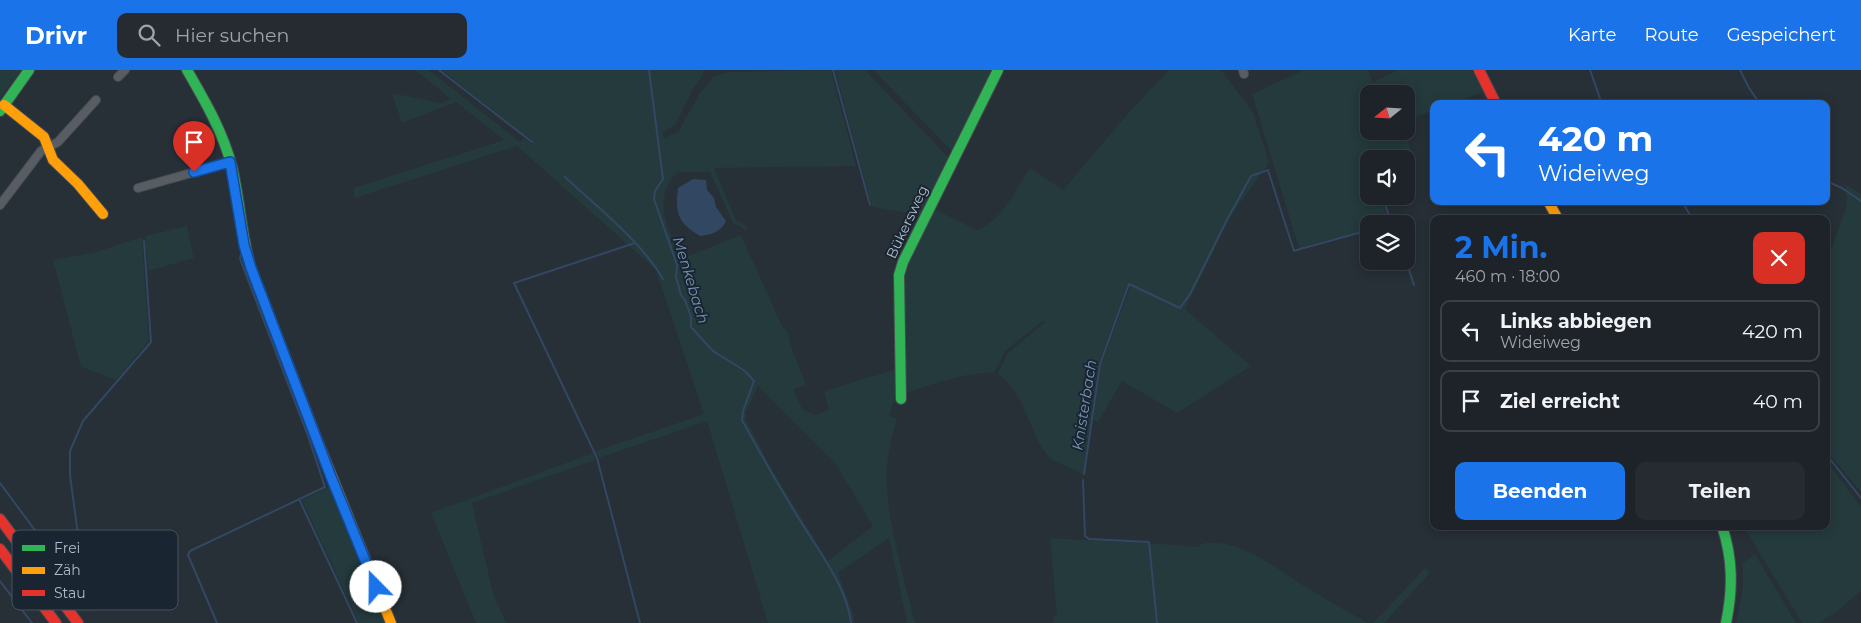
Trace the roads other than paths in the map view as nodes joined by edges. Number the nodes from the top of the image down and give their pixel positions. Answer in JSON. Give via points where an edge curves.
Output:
{"nodes":[{"id":1,"x":29,"y":70,"type":"edge"},
{"id":2,"x":125,"y":70,"type":"edge"},
{"id":3,"x":187,"y":70,"type":"edge"},
{"id":4,"x":998,"y":70,"type":"edge"},
{"id":5,"x":1480,"y":70,"type":"edge"},
{"id":6,"x":118,"y":78,"type":"dead end"},
{"id":7,"x":96,"y":100,"type":"dead end"},
{"id":8,"x":1494,"y":100,"type":"edge"},
{"id":9,"x":2,"y":108,"type":"edge"},
{"id":10,"x":49,"y":147,"type":"junction"},
{"id":11,"x":230,"y":162,"type":"junction"},
{"id":12,"x":138,"y":188,"type":"dead end"},
{"id":13,"x":0,"y":205,"type":"edge"},
{"id":14,"x":104,"y":214,"type":"dead end"},
{"id":15,"x":900,"y":400,"type":"dead end"},
{"id":16,"x":0,"y":519,"type":"edge"},
{"id":17,"x":1723,"y":530,"type":"edge"},
{"id":18,"x":12,"y":535,"type":"edge"},
{"id":19,"x":0,"y":549,"type":"edge"},
{"id":20,"x":12,"y":565,"type":"edge"},
{"id":21,"x":46,"y":610,"type":"edge"},
{"id":22,"x":68,"y":610,"type":"edge"},
{"id":23,"x":56,"y":623,"type":"edge"},
{"id":24,"x":78,"y":623,"type":"edge"},
{"id":25,"x":391,"y":623,"type":"edge"},
{"id":26,"x":1726,"y":623,"type":"edge"}],
"edges":[{"from":1,"to":9,"type":"main road"},
{"from":2,"to":6,"type":"street"},
{"from":3,"to":11,"type":"main road","via":[[222,134]]},
{"from":4,"to":15,"type":"main road","name":"Bükersweg","via":[[899,275]]},
{"from":5,"to":8,"type":"main road"},
{"from":7,"to":10,"type":"street","via":[[58,142]]},
{"from":9,"to":10,"type":"main road","via":[[44,137]]},
{"from":10,"to":13,"type":"street","via":[[41,151]]},
{"from":10,"to":14,"type":"main road","via":[[53,160]]},
{"from":11,"to":12,"type":"street"},
{"from":11,"to":25,"type":"main road","via":[[251,268]]},
{"from":16,"to":18,"type":"main road"},
{"from":17,"to":26,"type":"main road","via":[[1731,560],[1733,587]]},
{"from":19,"to":20,"type":"main road"},
{"from":21,"to":23,"type":"main road"},
{"from":22,"to":24,"type":"main road"}]}
